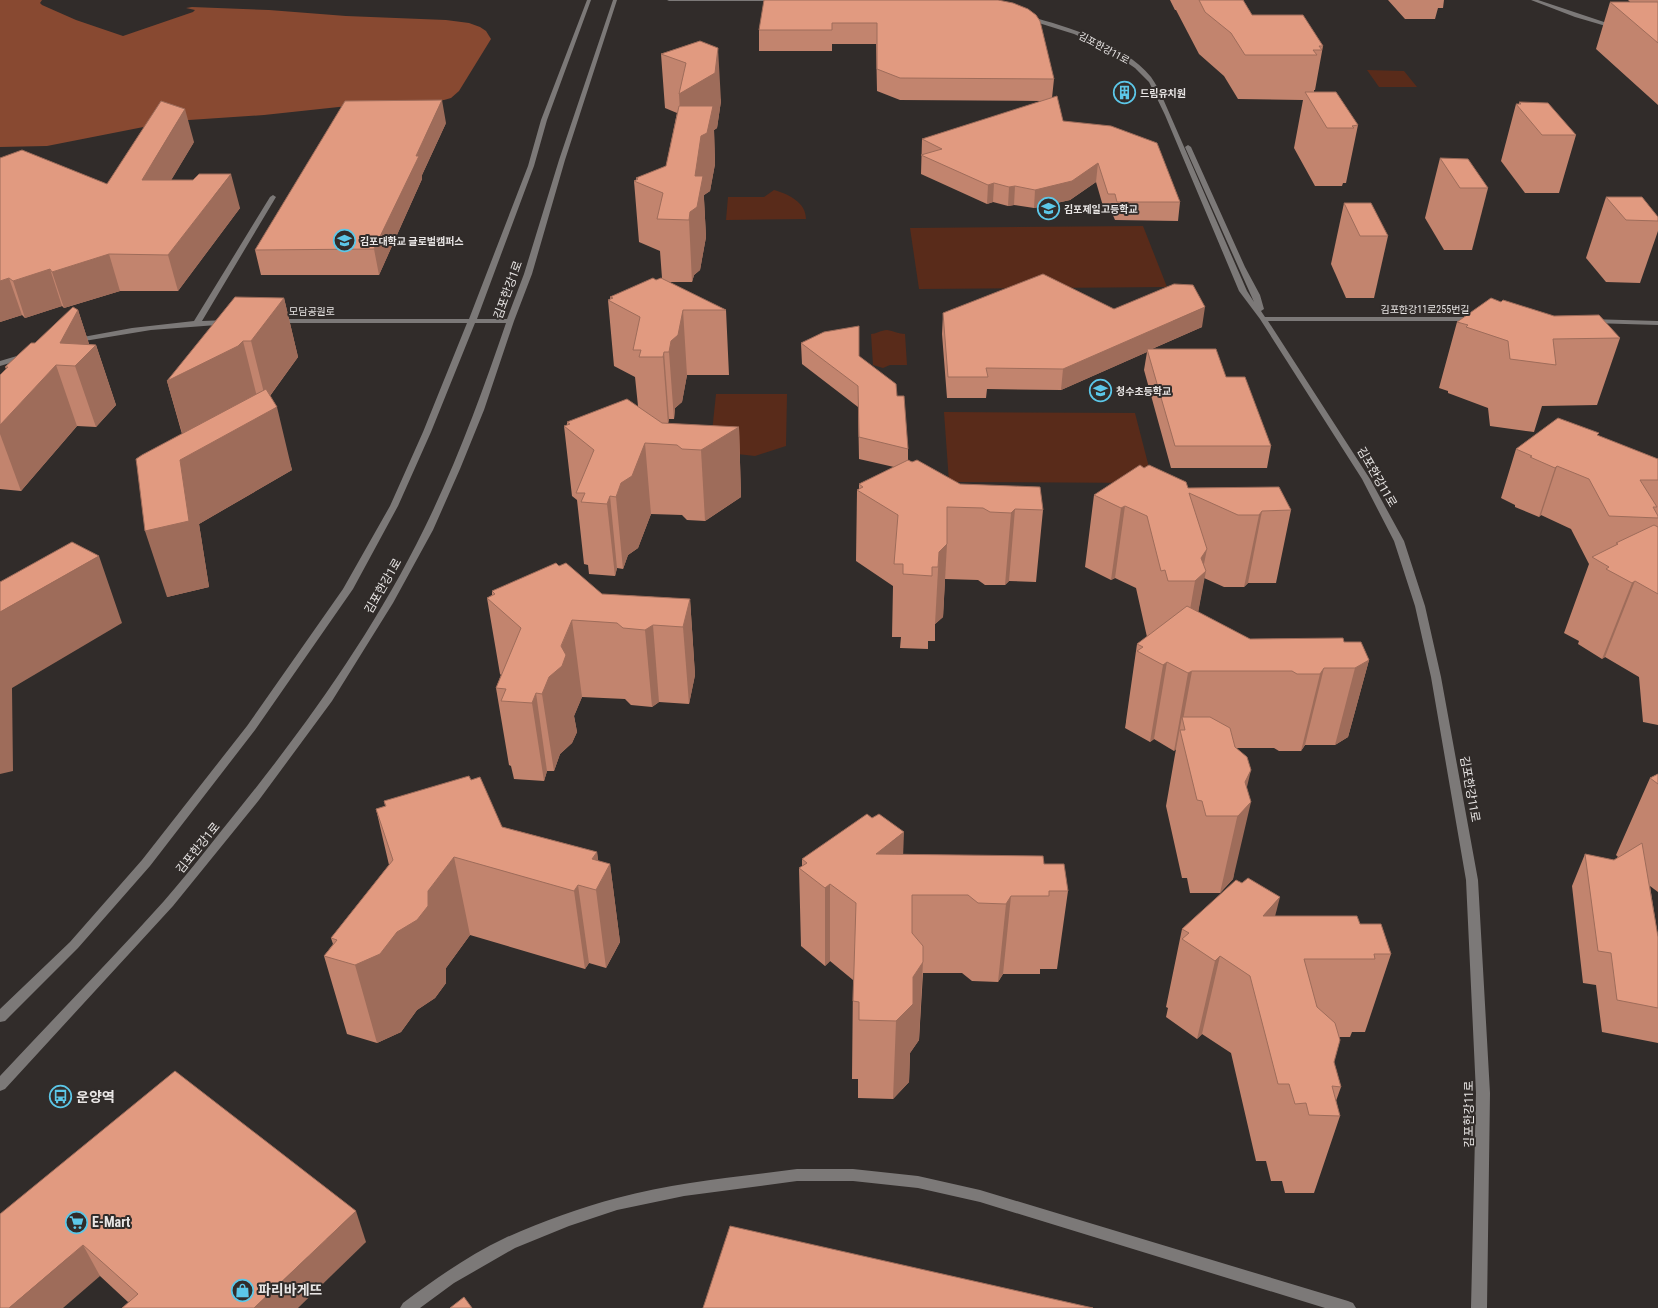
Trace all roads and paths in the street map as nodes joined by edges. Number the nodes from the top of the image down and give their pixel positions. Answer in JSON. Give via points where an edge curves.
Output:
{"nodes":[{"id":1,"x":589,"y":0,"type":"edge"},
{"id":2,"x":615,"y":0,"type":"edge"},
{"id":3,"x":669,"y":0,"type":"edge"},
{"id":4,"x":775,"y":0,"type":"edge"},
{"id":5,"x":1533,"y":0,"type":"edge"},
{"id":6,"x":1021,"y":15,"type":"edge"},
{"id":7,"x":1619,"y":28,"type":"dead end"},
{"id":8,"x":273,"y":197,"type":"dead end"},
{"id":9,"x":1263,"y":319,"type":"junction"},
{"id":10,"x":1484,"y":319,"type":"edge"},
{"id":11,"x":1585,"y":320,"type":"edge"},
{"id":12,"x":272,"y":321,"type":"dead end"},
{"id":13,"x":472,"y":321,"type":"junction"},
{"id":14,"x":510,"y":321,"type":"junction"},
{"id":15,"x":234,"y":322,"type":"edge"},
{"id":16,"x":197,"y":323,"type":"junction"},
{"id":17,"x":1658,"y":323,"type":"edge"},
{"id":18,"x":68,"y":343,"type":"edge"},
{"id":19,"x":33,"y":353,"type":"edge"},
{"id":20,"x":0,"y":364,"type":"edge"},
{"id":21,"x":0,"y":1017,"type":"edge"},
{"id":22,"x":0,"y":1085,"type":"edge"},
{"id":23,"x":408,"y":1308,"type":"edge"},
{"id":24,"x":1348,"y":1308,"type":"edge"},
{"id":25,"x":1479,"y":1308,"type":"edge"}],
"edges":[{"from":1,"to":13,"type":"street","name":"김포한강1로","via":[[544,120],[531,166]]},
{"from":2,"to":14,"type":"street","name":"김포한강1로","via":[[562,160],[528,274]]},
{"from":3,"to":4,"type":"street"},
{"from":5,"to":7,"type":"street"},
{"from":6,"to":9,"type":"street","name":"김포한강11로","via":[[1082,31],[1112,45],[1139,62],[1154,76],[1166,95],[1241,267],[1256,295]]},
{"from":8,"to":16,"type":"street"},
{"from":9,"to":10,"type":"street","name":"김포한강11로255번길"},
{"from":9,"to":25,"type":"street","name":"김포한강11로","via":[[1366,479],[1399,541],[1420,606],[1436,677],[1472,880],[1483,1093]]},
{"from":11,"to":17,"type":"street"},
{"from":12,"to":13,"type":"street","name":"모담공원로"},
{"from":13,"to":14,"type":"street","name":"모담공원로"},
{"from":13,"to":21,"type":"street","name":"김포한강1로","via":[[394,506],[348,589],[252,728],[146,863],[74,945]]},
{"from":14,"to":22,"type":"street","name":"김포한강1로","via":[[480,410],[428,530],[388,603],[328,699],[255,797],[169,903]]},
{"from":15,"to":16,"type":"street"},
{"from":16,"to":18,"type":"street","via":[[115,333]]},
{"from":19,"to":20,"type":"street"},
{"from":23,"to":24,"type":"street","via":[[449,1278],[510,1242],[567,1220],[617,1204],[684,1190],[797,1175],[852,1176],[918,1182],[980,1196]]}]}
